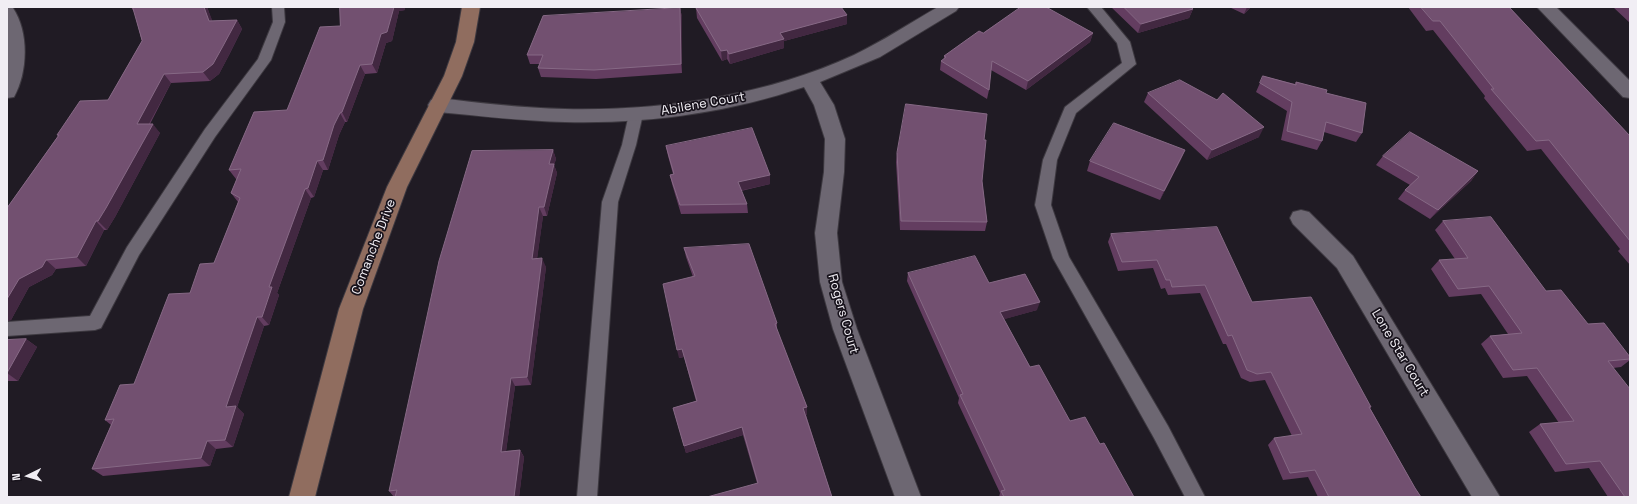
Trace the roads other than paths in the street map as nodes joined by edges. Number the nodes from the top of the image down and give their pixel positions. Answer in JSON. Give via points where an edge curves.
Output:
{"nodes":[{"id":1,"x":278,"y":7,"type":"edge"},
{"id":2,"x":471,"y":7,"type":"edge"},
{"id":3,"x":1093,"y":7,"type":"edge"},
{"id":4,"x":1546,"y":7,"type":"edge"},
{"id":5,"x":943,"y":9,"type":"edge"},
{"id":6,"x":7,"y":12,"type":"edge"},
{"id":7,"x":809,"y":79,"type":"junction"},
{"id":8,"x":7,"y":92,"type":"edge"},
{"id":9,"x":1630,"y":92,"type":"edge"},
{"id":10,"x":438,"y":105,"type":"junction"},
{"id":11,"x":636,"y":114,"type":"junction"},
{"id":12,"x":1301,"y":218,"type":"dead end"},
{"id":13,"x":7,"y":329,"type":"edge"},
{"id":14,"x":302,"y":497,"type":"edge"},
{"id":15,"x":587,"y":497,"type":"edge"},
{"id":16,"x":908,"y":497,"type":"edge"},
{"id":17,"x":1195,"y":497,"type":"edge"},
{"id":18,"x":1487,"y":497,"type":"edge"}],
"edges":[{"from":1,"to":13,"type":"lane","via":[[279,22],[264,60],[210,133],[133,251],[95,323]]},
{"from":2,"to":10,"type":"street","name":"Comanche Drive","via":[[465,42],[453,76]]},
{"from":3,"to":17,"type":"lane","via":[[1123,42],[1129,64],[1070,110],[1050,160],[1043,204],[1061,258],[1161,432]]},
{"from":4,"to":9,"type":"street"},
{"from":5,"to":7,"type":"street","name":"Abilene Court","via":[[884,47]]},
{"from":6,"to":8,"type":"street","via":[[15,35],[16,58]]},
{"from":7,"to":11,"type":"street","name":"Abilene Court","via":[[726,101]]},
{"from":7,"to":16,"type":"street","name":"Rogers Court","via":[[824,105],[835,139],[834,172],[826,233],[831,282],[845,329]]},
{"from":10,"to":11,"type":"street","name":"Abilene Court","via":[[545,115]]},
{"from":10,"to":14,"type":"street","name":"Comanche Drive","via":[[397,187],[351,309]]},
{"from":11,"to":15,"type":"lane","via":[[629,145],[610,202]]},
{"from":12,"to":18,"type":"street","name":"Lone Star Court","via":[[1345,262]]}]}
